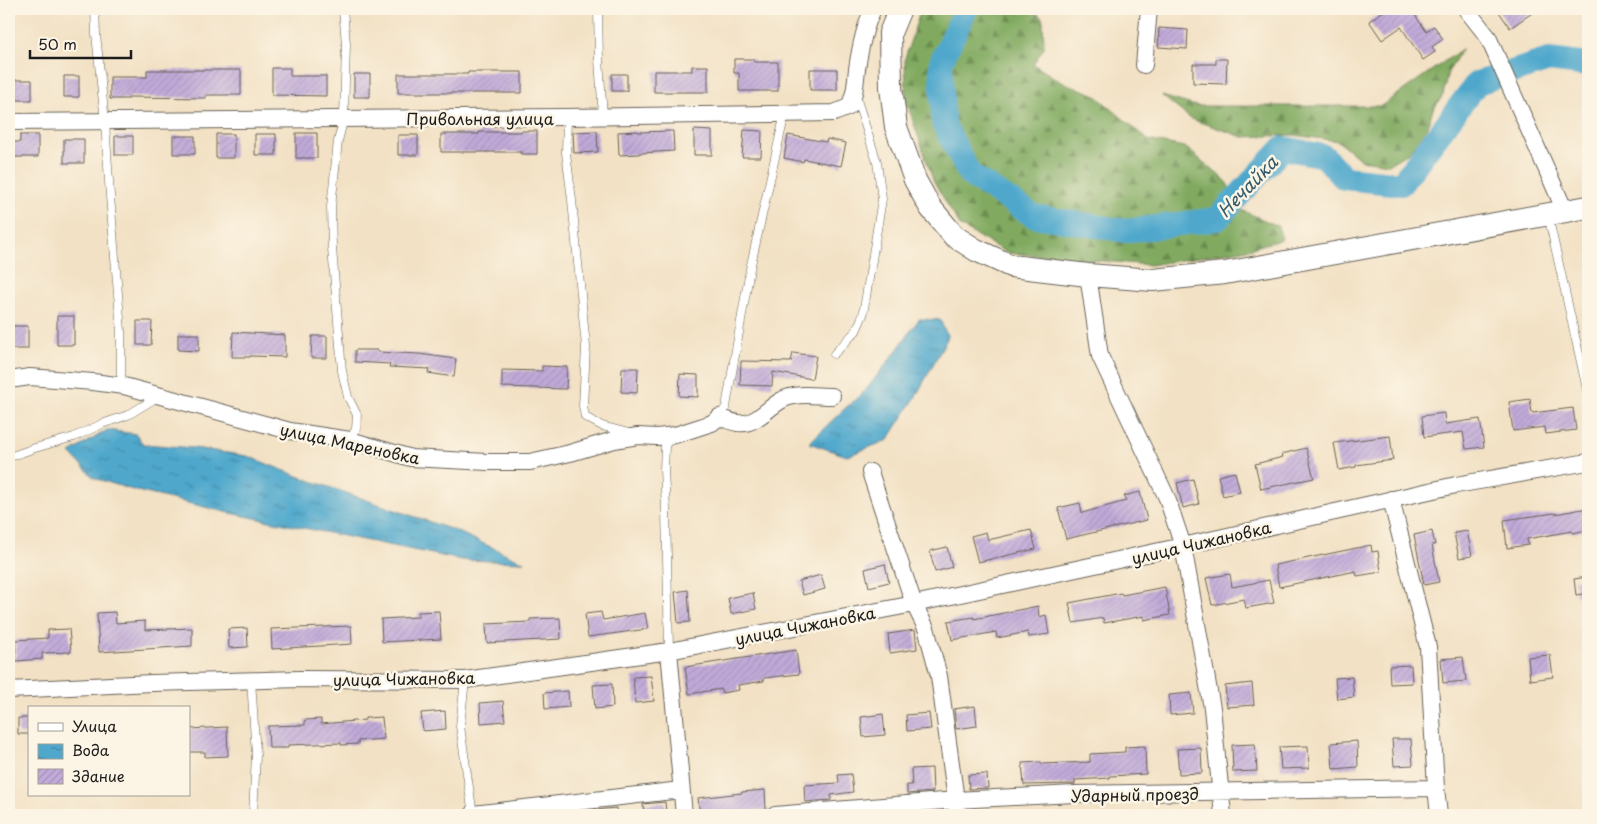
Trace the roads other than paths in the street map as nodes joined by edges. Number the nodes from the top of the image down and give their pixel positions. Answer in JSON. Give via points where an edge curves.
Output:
{"nodes":[{"id":1,"x":95,"y":9,"type":"edge"},
{"id":2,"x":343,"y":9,"type":"edge"},
{"id":3,"x":598,"y":9,"type":"edge"},
{"id":4,"x":873,"y":9,"type":"edge"},
{"id":5,"x":1149,"y":9,"type":"edge"},
{"id":6,"x":1466,"y":9,"type":"edge"},
{"id":7,"x":895,"y":12,"type":"edge"},
{"id":8,"x":1144,"y":65,"type":"dead end"},
{"id":9,"x":855,"y":93,"type":"junction"},
{"id":10,"x":785,"y":113,"type":"junction"},
{"id":11,"x":603,"y":116,"type":"junction"},
{"id":12,"x":566,"y":117,"type":"junction"},
{"id":13,"x":344,"y":118,"type":"junction"},
{"id":14,"x":9,"y":122,"type":"edge"},
{"id":15,"x":105,"y":122,"type":"junction"},
{"id":16,"x":1588,"y":207,"type":"edge"},
{"id":17,"x":1556,"y":212,"type":"junction"},
{"id":18,"x":1088,"y":274,"type":"junction"},
{"id":19,"x":834,"y":354,"type":"dead end"},
{"id":20,"x":9,"y":380,"type":"edge"},
{"id":21,"x":124,"y":386,"type":"junction"},
{"id":22,"x":1588,"y":394,"type":"edge"},
{"id":23,"x":160,"y":396,"type":"junction"},
{"id":24,"x":832,"y":396,"type":"dead end"},
{"id":25,"x":719,"y":417,"type":"junction"},
{"id":26,"x":675,"y":435,"type":"junction"},
{"id":27,"x":638,"y":436,"type":"junction"},
{"id":28,"x":350,"y":440,"type":"junction"},
{"id":29,"x":9,"y":457,"type":"edge"},
{"id":30,"x":1588,"y":462,"type":"edge"},
{"id":31,"x":870,"y":472,"type":"dead end"},
{"id":32,"x":1391,"y":498,"type":"junction"},
{"id":33,"x":1183,"y":546,"type":"junction"},
{"id":34,"x":914,"y":604,"type":"junction"},
{"id":35,"x":669,"y":651,"type":"junction"},
{"id":36,"x":251,"y":680,"type":"junction"},
{"id":37,"x":465,"y":680,"type":"junction"},
{"id":38,"x":9,"y":690,"type":"edge"},
{"id":39,"x":1436,"y":788,"type":"junction"},
{"id":40,"x":681,"y":790,"type":"junction"},
{"id":41,"x":1221,"y":792,"type":"junction"},
{"id":42,"x":957,"y":808,"type":"edge"},
{"id":43,"x":473,"y":814,"type":"edge"},
{"id":44,"x":253,"y":815,"type":"edge"},
{"id":45,"x":684,"y":815,"type":"edge"},
{"id":46,"x":775,"y":815,"type":"edge"},
{"id":47,"x":1223,"y":815,"type":"edge"},
{"id":48,"x":1439,"y":815,"type":"edge"}],
"edges":[{"from":1,"to":15,"type":"lane"},
{"from":2,"to":13,"type":"lane","via":[[346,44]]},
{"from":3,"to":11,"type":"lane"},
{"from":4,"to":9,"type":"street","via":[[865,25]]},
{"from":5,"to":8,"type":"street"},
{"from":6,"to":17,"type":"street","via":[[1488,37]]},
{"from":7,"to":18,"type":"street","via":[[889,52],[896,128],[915,180],[930,207],[954,236],[1011,266]]},
{"from":9,"to":10,"type":"street","name":"Привольная улица","via":[[849,107],[834,113]]},
{"from":9,"to":19,"type":"lane","via":[[877,162],[882,199],[863,315],[856,331]]},
{"from":10,"to":11,"type":"street","name":"Привольная улица"},
{"from":10,"to":25,"type":"lane","via":[[750,269],[726,407]]},
{"from":11,"to":12,"type":"street","name":"Привольная улица"},
{"from":12,"to":13,"type":"street","name":"Привольная улица"},
{"from":12,"to":27,"type":"lane","via":[[566,153],[586,347],[585,417],[602,426]]},
{"from":13,"to":15,"type":"street","name":"Привольная улица"},
{"from":13,"to":28,"type":"lane","via":[[338,142],[331,215],[342,371],[348,398],[357,415],[356,428]]},
{"from":14,"to":15,"type":"street","name":"Привольная улица"},
{"from":15,"to":21,"type":"lane"},
{"from":16,"to":17,"type":"street"},
{"from":17,"to":18,"type":"street","via":[[1225,273],[1153,280]]},
{"from":17,"to":22,"type":"lane"},
{"from":18,"to":33,"type":"street","via":[[1100,356],[1167,498]]},
{"from":20,"to":21,"type":"street","name":"улица Мареновка","via":[[30,377]]},
{"from":21,"to":23,"type":"street","name":"улица Мареновка"},
{"from":23,"to":28,"type":"street","name":"улица Мареновка","via":[[290,432]]},
{"from":23,"to":29,"type":"lane","via":[[128,415],[74,437]]},
{"from":24,"to":25,"type":"street","via":[[796,395],[782,400],[748,423]]},
{"from":25,"to":26,"type":"street","name":"улица Мареновка","via":[[712,423]]},
{"from":26,"to":27,"type":"street","name":"улица Мареновка"},
{"from":26,"to":35,"type":"lane","via":[[665,445],[664,470]]},
{"from":27,"to":28,"type":"street","name":"улица Мареновка","via":[[530,462],[411,458]]},
{"from":30,"to":32,"type":"street","name":"улица Чижановка"},
{"from":31,"to":34,"type":"street"},
{"from":32,"to":33,"type":"street","name":"улица Чижановка"},
{"from":32,"to":39,"type":"street","via":[[1428,647]]},
{"from":33,"to":34,"type":"street","name":"улица Чижановка"},
{"from":33,"to":41,"type":"street","via":[[1212,708]]},
{"from":34,"to":35,"type":"street","name":"улица Чижановка"},
{"from":34,"to":42,"type":"street","via":[[926,628],[939,676]]},
{"from":35,"to":37,"type":"street","name":"улица Чижановка"},
{"from":35,"to":40,"type":"street"},
{"from":36,"to":37,"type":"street","name":"улица Чижановка"},
{"from":36,"to":38,"type":"street","name":"улица Чижановка"},
{"from":36,"to":44,"type":"lane","via":[[256,754]]},
{"from":37,"to":43,"type":"lane","via":[[460,726]]},
{"from":39,"to":41,"type":"street","name":"Ударный проезд"},
{"from":39,"to":48,"type":"street"},
{"from":40,"to":43,"type":"street"},
{"from":40,"to":45,"type":"street"},
{"from":41,"to":42,"type":"street","name":"Ударный проезд","via":[[1075,794]]},
{"from":41,"to":47,"type":"street"},
{"from":42,"to":46,"type":"street","name":"Ударный проезд"}]}
